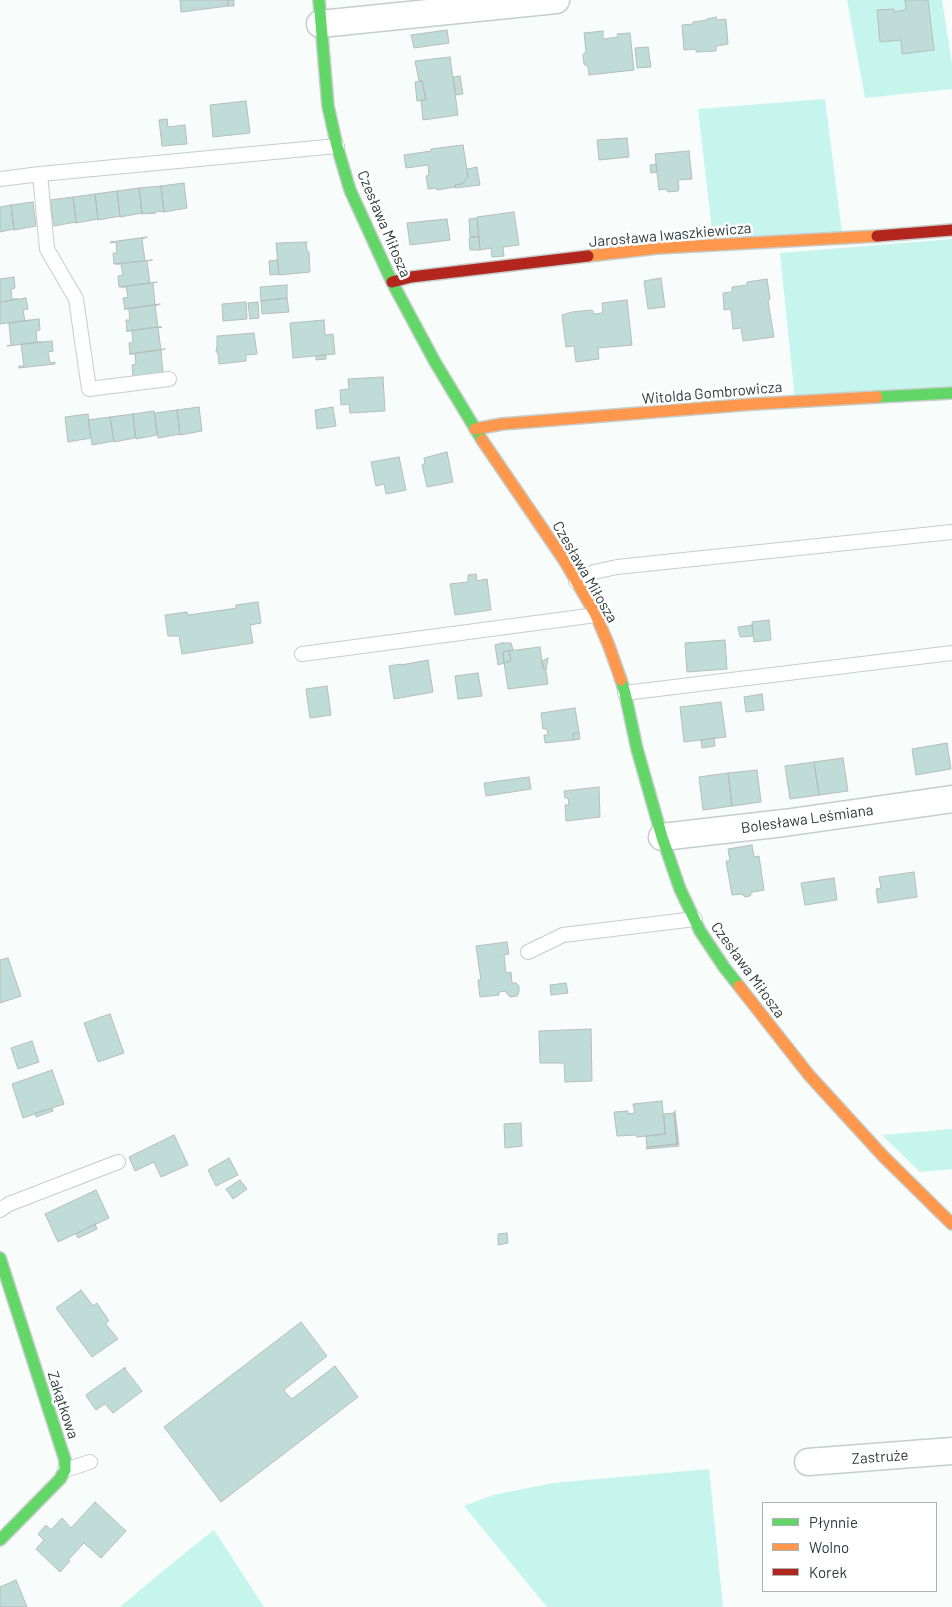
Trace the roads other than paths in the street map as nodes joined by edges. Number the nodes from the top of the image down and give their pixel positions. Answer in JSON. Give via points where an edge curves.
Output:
{"nodes":[{"id":1,"x":556,"y":0,"type":"edge"},
{"id":2,"x":320,"y":12,"type":"edge"},
{"id":3,"x":337,"y":146,"type":"junction"},
{"id":4,"x":40,"y":174,"type":"junction"},
{"id":5,"x":0,"y":179,"type":"edge"},
{"id":6,"x":952,"y":230,"type":"edge"},
{"id":7,"x":392,"y":282,"type":"junction"},
{"id":8,"x":169,"y":379,"type":"dead end"},
{"id":9,"x":952,"y":393,"type":"edge"},
{"id":10,"x":475,"y":429,"type":"junction"},
{"id":11,"x":952,"y":532,"type":"edge"},
{"id":12,"x":576,"y":581,"type":"junction"},
{"id":13,"x":596,"y":614,"type":"junction"},
{"id":14,"x":952,"y":653,"type":"edge"},
{"id":15,"x":302,"y":654,"type":"dead end"},
{"id":16,"x":625,"y":693,"type":"junction"},
{"id":17,"x":952,"y":799,"type":"edge"},
{"id":18,"x":662,"y":837,"type":"junction"},
{"id":19,"x":695,"y":919,"type":"junction"},
{"id":20,"x":528,"y":952,"type":"dead end"},
{"id":21,"x":118,"y":1162,"type":"dead end"},
{"id":22,"x":0,"y":1210,"type":"edge"},
{"id":23,"x":952,"y":1224,"type":"edge"},
{"id":24,"x":0,"y":1258,"type":"edge"},
{"id":25,"x":952,"y":1451,"type":"edge"},
{"id":26,"x":90,"y":1462,"type":"dead end"},
{"id":27,"x":808,"y":1462,"type":"dead end"},
{"id":28,"x":65,"y":1470,"type":"junction"},
{"id":29,"x":0,"y":1540,"type":"edge"}],
"edges":[{"from":1,"to":2,"type":"street"},
{"from":2,"to":3,"type":"street","name":"Czesława Miłosza","via":[[328,106]]},
{"from":3,"to":4,"type":"lane"},
{"from":3,"to":7,"type":"street","name":"Czesława Miłosza","via":[[350,190]]},
{"from":4,"to":5,"type":"lane"},
{"from":4,"to":8,"type":"lane","via":[[48,249],[76,299],[89,389]]},
{"from":6,"to":7,"type":"street","name":"Jarosława Iwaszkiewicza","via":[[658,248],[411,277]]},
{"from":7,"to":10,"type":"street","name":"Czesława Miłosza"},
{"from":9,"to":10,"type":"street","name":"Witolda Gombrowicza","via":[[754,404],[502,424]]},
{"from":10,"to":12,"type":"street","name":"Czesława Miłosza"},
{"from":11,"to":12,"type":"lane","via":[[616,567],[594,572]]},
{"from":12,"to":13,"type":"street","name":"Czesława Miłosza"},
{"from":13,"to":15,"type":"lane"},
{"from":13,"to":16,"type":"street","name":"Czesława Miłosza"},
{"from":14,"to":16,"type":"lane"},
{"from":16,"to":18,"type":"street","name":"Czesława Miłosza"},
{"from":17,"to":18,"type":"street","name":"Bolesława Leśmiana"},
{"from":18,"to":19,"type":"street","name":"Czesława Miłosza","via":[[680,889]]},
{"from":19,"to":20,"type":"lane","via":[[563,936]]},
{"from":19,"to":23,"type":"street","name":"Czesława Miłosza","via":[[724,967],[809,1075],[883,1156]]},
{"from":21,"to":22,"type":"lane"},
{"from":24,"to":28,"type":"street","name":"Zakątkowa","via":[[59,1438]]},
{"from":25,"to":27,"type":"street","name":"Zastruże"},
{"from":26,"to":28,"type":"lane"},
{"from":28,"to":29,"type":"street"}]}
